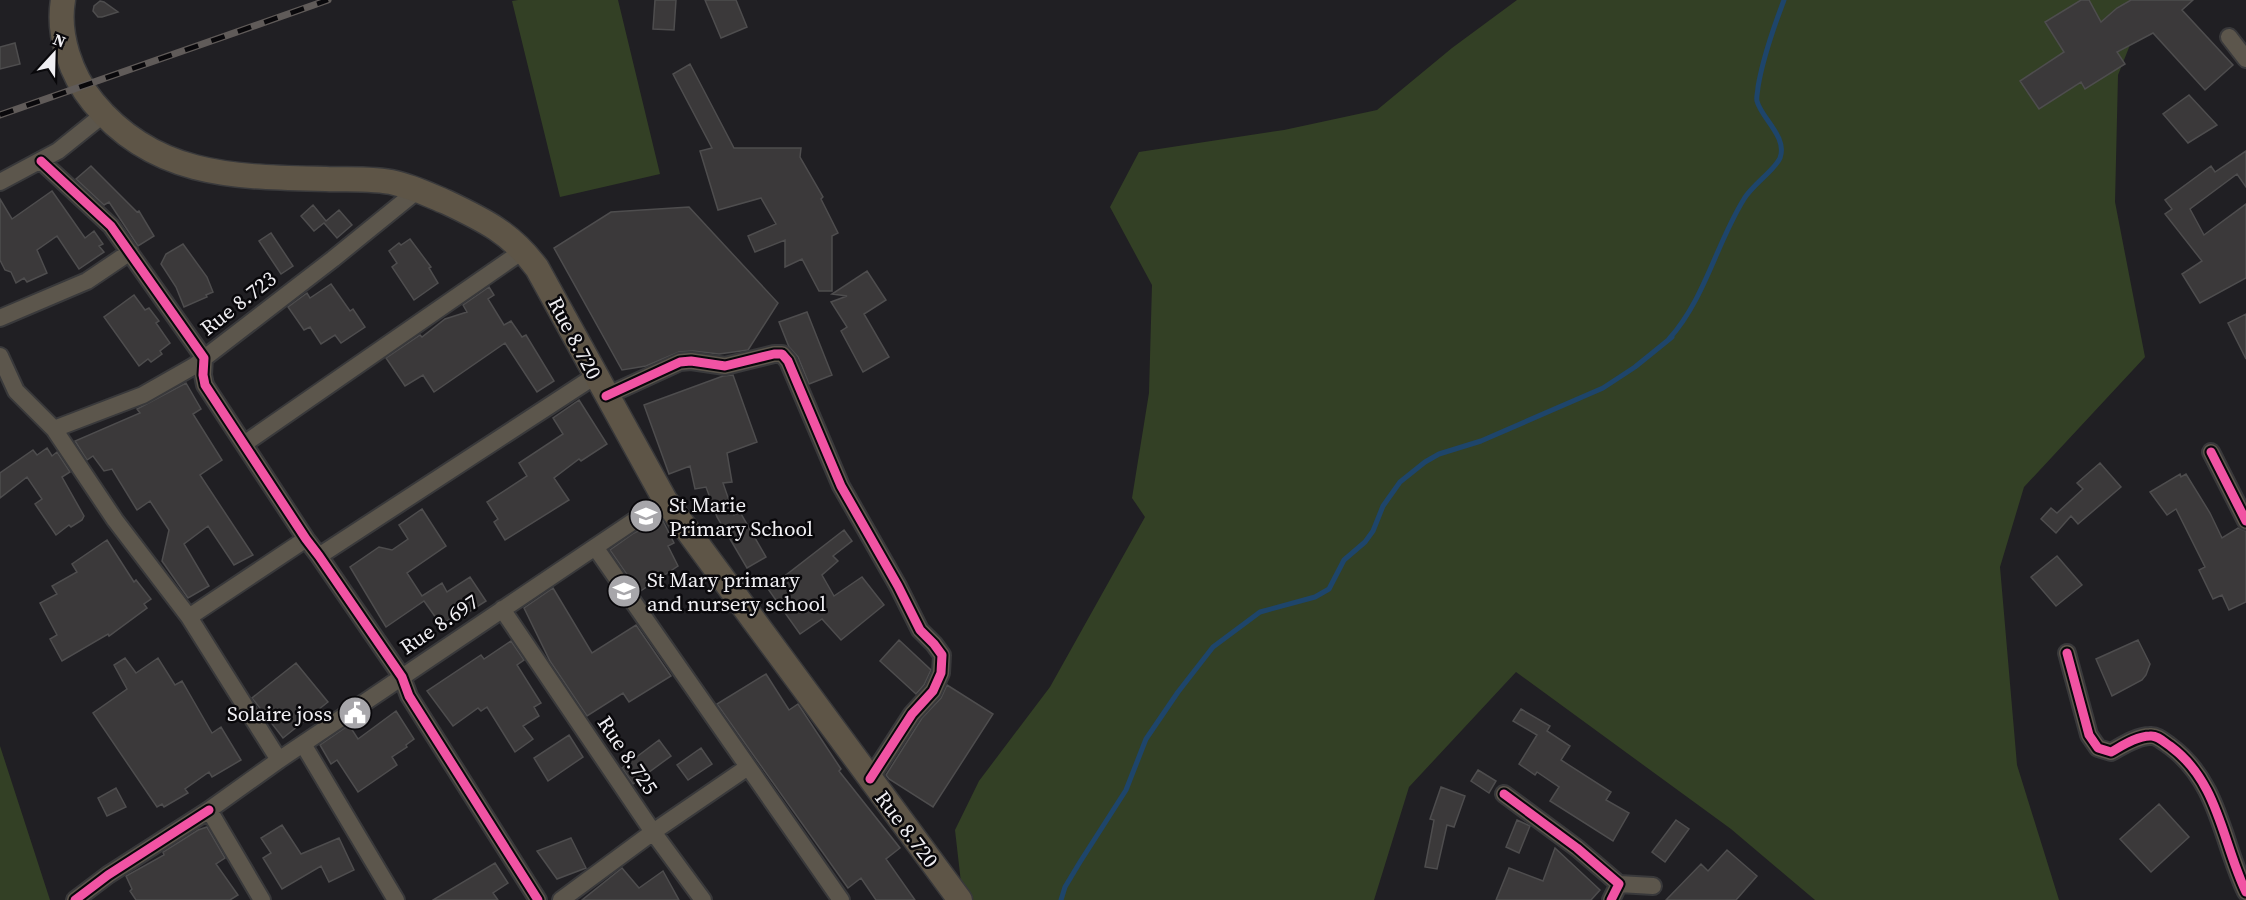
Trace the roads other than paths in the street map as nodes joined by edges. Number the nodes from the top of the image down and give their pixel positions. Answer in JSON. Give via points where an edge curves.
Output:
{"nodes":[{"id":1,"x":63,"y":0,"type":"edge"},
{"id":2,"x":2229,"y":37,"type":"dead end"},
{"id":3,"x":2246,"y":59,"type":"edge"},
{"id":4,"x":104,"y":114,"type":"junction"},
{"id":5,"x":41,"y":161,"type":"junction"},
{"id":6,"x":0,"y":182,"type":"edge"},
{"id":7,"x":418,"y":190,"type":"junction"},
{"id":8,"x":524,"y":250,"type":"junction"},
{"id":9,"x":130,"y":252,"type":"junction"},
{"id":10,"x":0,"y":318,"type":"edge"},
{"id":11,"x":0,"y":356,"type":"edge"},
{"id":12,"x":204,"y":358,"type":"junction"},
{"id":13,"x":600,"y":386,"type":"junction"},
{"id":14,"x":54,"y":429,"type":"junction"},
{"id":15,"x":244,"y":444,"type":"junction"},
{"id":16,"x":2211,"y":452,"type":"dead end"},
{"id":17,"x":664,"y":500,"type":"junction"},
{"id":18,"x":2246,"y":521,"type":"edge"},
{"id":19,"x":306,"y":539,"type":"junction"},
{"id":20,"x":595,"y":547,"type":"junction"},
{"id":21,"x":320,"y":556,"type":"junction"},
{"id":22,"x":502,"y":609,"type":"junction"},
{"id":23,"x":189,"y":617,"type":"junction"},
{"id":24,"x":2067,"y":653,"type":"dead end"},
{"id":25,"x":402,"y":677,"type":"junction"},
{"id":26,"x":303,"y":744,"type":"junction"},
{"id":27,"x":279,"y":760,"type":"junction"},
{"id":28,"x":748,"y":767,"type":"junction"},
{"id":29,"x":870,"y":779,"type":"junction"},
{"id":30,"x":1504,"y":794,"type":"dead end"},
{"id":31,"x":209,"y":810,"type":"junction"},
{"id":32,"x":653,"y":832,"type":"junction"},
{"id":33,"x":1619,"y":884,"type":"junction"},
{"id":34,"x":1653,"y":886,"type":"dead end"},
{"id":35,"x":2246,"y":892,"type":"edge"},
{"id":36,"x":81,"y":898,"type":"edge"},
{"id":37,"x":262,"y":900,"type":"edge"},
{"id":38,"x":396,"y":900,"type":"edge"},
{"id":39,"x":538,"y":900,"type":"edge"},
{"id":40,"x":561,"y":900,"type":"edge"},
{"id":41,"x":703,"y":900,"type":"edge"},
{"id":42,"x":841,"y":900,"type":"edge"},
{"id":43,"x":960,"y":900,"type":"edge"},
{"id":44,"x":1611,"y":900,"type":"edge"}],
"edges":[{"from":1,"to":4,"type":"main road","name":"Rue 8.720","via":[[62,26],[73,67],[81,87]]},
{"from":2,"to":3,"type":"street"},
{"from":4,"to":5,"type":"street"},
{"from":4,"to":7,"type":"main road","name":"Rue 8.720","via":[[144,147],[199,169],[260,177],[378,181]]},
{"from":5,"to":6,"type":"street"},
{"from":5,"to":9,"type":"street","via":[[111,226]]},
{"from":7,"to":8,"type":"main road","name":"Rue 8.720","via":[[481,218]]},
{"from":7,"to":12,"type":"street","name":"Rue 8.723"},
{"from":8,"to":13,"type":"main road","name":"Rue 8.720"},
{"from":8,"to":15,"type":"street"},
{"from":9,"to":10,"type":"street","via":[[87,281]]},
{"from":9,"to":12,"type":"street"},
{"from":11,"to":14,"type":"street","via":[[16,391]]},
{"from":12,"to":14,"type":"street","name":"Rue 8.723","via":[[143,395]]},
{"from":12,"to":15,"type":"street","via":[[205,384]]},
{"from":13,"to":17,"type":"main road","name":"Rue 8.720"},
{"from":13,"to":21,"type":"street"},
{"from":13,"to":29,"type":"street","via":[[680,362],[725,366],[774,354],[782,354],[788,361],[841,486],[920,630],[942,655],[941,673],[933,691],[912,714]]},
{"from":14,"to":23,"type":"street","via":[[115,520]]},
{"from":15,"to":19,"type":"street"},
{"from":16,"to":18,"type":"street"},
{"from":17,"to":20,"type":"street","name":"Rue 8.697"},
{"from":17,"to":29,"type":"main road","name":"Rue 8.720"},
{"from":19,"to":21,"type":"street"},
{"from":19,"to":23,"type":"street"},
{"from":20,"to":22,"type":"street","name":"Rue 8.697"},
{"from":20,"to":28,"type":"street"},
{"from":21,"to":25,"type":"street"},
{"from":22,"to":25,"type":"street","name":"Rue 8.697"},
{"from":22,"to":32,"type":"street","name":"Rue 8.725"},
{"from":23,"to":27,"type":"street"},
{"from":24,"to":35,"type":"street","via":[[2089,735],[2098,748],[2111,752],[2150,735],[2178,751],[2208,789]]},
{"from":25,"to":26,"type":"street","name":"Rue 8.697"},
{"from":25,"to":39,"type":"street","via":[[409,696]]},
{"from":26,"to":27,"type":"street","name":"Rue 8.697"},
{"from":26,"to":38,"type":"street"},
{"from":27,"to":31,"type":"street","name":"Rue 8.697"},
{"from":28,"to":32,"type":"street"},
{"from":28,"to":42,"type":"street"},
{"from":29,"to":43,"type":"main road","name":"Rue 8.720"},
{"from":30,"to":33,"type":"street"},
{"from":31,"to":36,"type":"street","name":"Rue 8.697","via":[[108,874]]},
{"from":31,"to":37,"type":"street"},
{"from":32,"to":40,"type":"street"},
{"from":32,"to":41,"type":"street","name":"Rue 8.725"},
{"from":33,"to":34,"type":"street"},
{"from":33,"to":44,"type":"street"}]}
